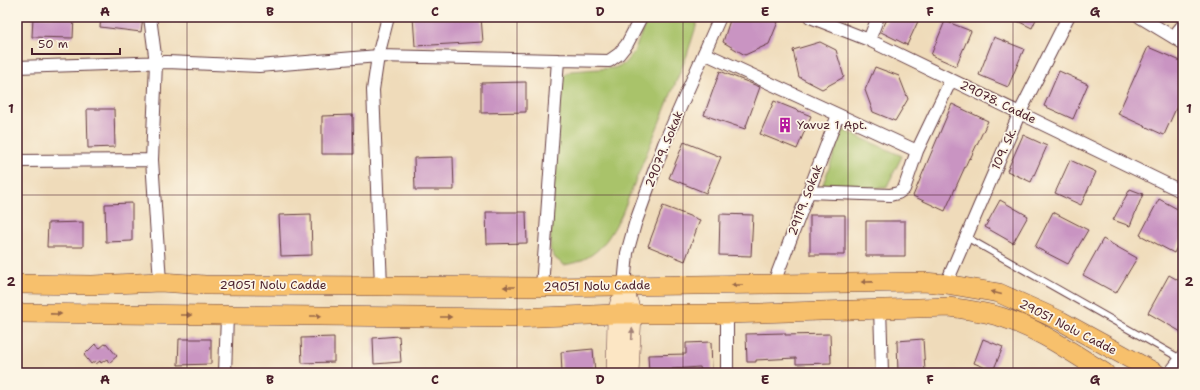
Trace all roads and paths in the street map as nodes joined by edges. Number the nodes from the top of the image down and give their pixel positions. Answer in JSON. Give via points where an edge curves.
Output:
{"nodes":[{"id":1,"x":150,"y":17,"type":"edge"},
{"id":2,"x":388,"y":17,"type":"edge"},
{"id":3,"x":641,"y":17,"type":"edge"},
{"id":4,"x":720,"y":17,"type":"edge"},
{"id":5,"x":810,"y":17,"type":"edge"},
{"id":6,"x":878,"y":17,"type":"edge"},
{"id":7,"x":1068,"y":17,"type":"edge"},
{"id":8,"x":1140,"y":17,"type":"edge"},
{"id":9,"x":1183,"y":25,"type":"edge"},
{"id":10,"x":869,"y":40,"type":"junction"},
{"id":11,"x":1178,"y":40,"type":"edge"},
{"id":12,"x":704,"y":53,"type":"junction"},
{"id":13,"x":378,"y":56,"type":"junction"},
{"id":14,"x":558,"y":60,"type":"junction"},
{"id":15,"x":156,"y":63,"type":"junction"},
{"id":16,"x":17,"y":67,"type":"edge"},
{"id":17,"x":951,"y":80,"type":"junction"},
{"id":18,"x":1020,"y":112,"type":"junction"},
{"id":19,"x":838,"y":115,"type":"junction"},
{"id":20,"x":917,"y":151,"type":"junction"},
{"id":21,"x":152,"y":160,"type":"junction"},
{"id":22,"x":17,"y":161,"type":"edge"},
{"id":23,"x":808,"y":192,"type":"junction"},
{"id":24,"x":1183,"y":192,"type":"edge"},
{"id":25,"x":966,"y":237,"type":"junction"},
{"id":26,"x":160,"y":282,"type":"junction"},
{"id":27,"x":17,"y":284,"type":"edge"},
{"id":28,"x":946,"y":284,"type":"junction"},
{"id":29,"x":773,"y":285,"type":"junction"},
{"id":30,"x":381,"y":286,"type":"junction"},
{"id":31,"x":624,"y":286,"type":"junction"},
{"id":32,"x":542,"y":287,"type":"junction"},
{"id":33,"x":880,"y":308,"type":"junction"},
{"id":34,"x":17,"y":313,"type":"edge"},
{"id":35,"x":624,"y":314,"type":"junction"},
{"id":36,"x":727,"y":314,"type":"junction"},
{"id":37,"x":227,"y":316,"type":"junction"},
{"id":38,"x":1182,"y":358,"type":"edge"},
{"id":39,"x":225,"y":373,"type":"edge"},
{"id":40,"x":615,"y":373,"type":"edge"},
{"id":41,"x":630,"y":373,"type":"edge"},
{"id":42,"x":727,"y":373,"type":"edge"},
{"id":43,"x":882,"y":373,"type":"edge"},
{"id":44,"x":1105,"y":373,"type":"edge"},
{"id":45,"x":1156,"y":373,"type":"edge"},
{"id":46,"x":1170,"y":373,"type":"edge"}],
"edges":[{"from":1,"to":15,"type":"street"},
{"from":2,"to":13,"type":"street"},
{"from":3,"to":14,"type":"street","via":[[628,44],[609,62]]},
{"from":4,"to":12,"type":"street","name":"29079. Sokak"},
{"from":5,"to":10,"type":"street","name":"29078. Cadde"},
{"from":6,"to":10,"type":"street"},
{"from":7,"to":18,"type":"street","name":"109. Sk."},
{"from":8,"to":11,"type":"street"},
{"from":9,"to":11,"type":"street"},
{"from":10,"to":17,"type":"street","name":"29078. Cadde"},
{"from":12,"to":19,"type":"street"},
{"from":12,"to":31,"type":"street","name":"29079. Sokak","via":[[664,144],[635,224],[627,253]]},
{"from":13,"to":14,"type":"street"},
{"from":13,"to":15,"type":"street","via":[[259,66]]},
{"from":13,"to":30,"type":"street","via":[[373,90]]},
{"from":14,"to":32,"type":"street"},
{"from":15,"to":16,"type":"street"},
{"from":15,"to":21,"type":"street"},
{"from":17,"to":18,"type":"street","name":"29078. Cadde"},
{"from":17,"to":20,"type":"street"},
{"from":18,"to":24,"type":"street","name":"29078. Cadde"},
{"from":18,"to":25,"type":"street","name":"109. Sk."},
{"from":19,"to":20,"type":"street"},
{"from":19,"to":23,"type":"street","name":"29119. Sokak"},
{"from":20,"to":23,"type":"street","via":[[904,189],[898,193],[890,196]]},
{"from":21,"to":22,"type":"street"},
{"from":21,"to":26,"type":"street"},
{"from":23,"to":29,"type":"street","name":"29119. Sokak"},
{"from":25,"to":28,"type":"street","name":"109. Sk."},
{"from":25,"to":38,"type":"lane"},
{"from":26,"to":27,"type":"main road","name":"29051 Nolu Cadde","via":[[92,285]]},
{"from":26,"to":30,"type":"main road","name":"29051 Nolu Cadde","via":[[205,285]]},
{"from":28,"to":29,"type":"main road","name":"29051 Nolu Cadde","one_way":true,"via":[[894,282]]},
{"from":45,"to":28,"type":"main road","name":"29051 Nolu Cadde","one_way":true,"via":[[1061,320],[999,293]]},
{"from":29,"to":31,"type":"main road","name":"29051 Nolu Cadde","one_way":true},
{"from":32,"to":30,"type":"main road","name":"29051 Nolu Cadde","one_way":true},
{"from":31,"to":32,"type":"main road","name":"29051 Nolu Cadde"},
{"from":31,"to":35,"type":"street"},
{"from":33,"to":36,"type":"main road","name":"29051 Nolu Cadde"},
{"from":33,"to":43,"type":"street"},
{"from":33,"to":44,"type":"main road","name":"29051 Nolu Cadde","via":[[950,307],[1002,317],[1054,340]]},
{"from":34,"to":37,"type":"main road","name":"29051 Nolu Cadde","one_way":true},
{"from":35,"to":36,"type":"main road","name":"29051 Nolu Cadde"},
{"from":37,"to":35,"type":"main road","name":"29051 Nolu Cadde","one_way":true,"via":[[514,318]]},
{"from":35,"to":40,"type":"street"},
{"from":41,"to":35,"type":"street","one_way":true},
{"from":36,"to":42,"type":"street"},
{"from":37,"to":39,"type":"street"},
{"from":38,"to":46,"type":"street"}]}
